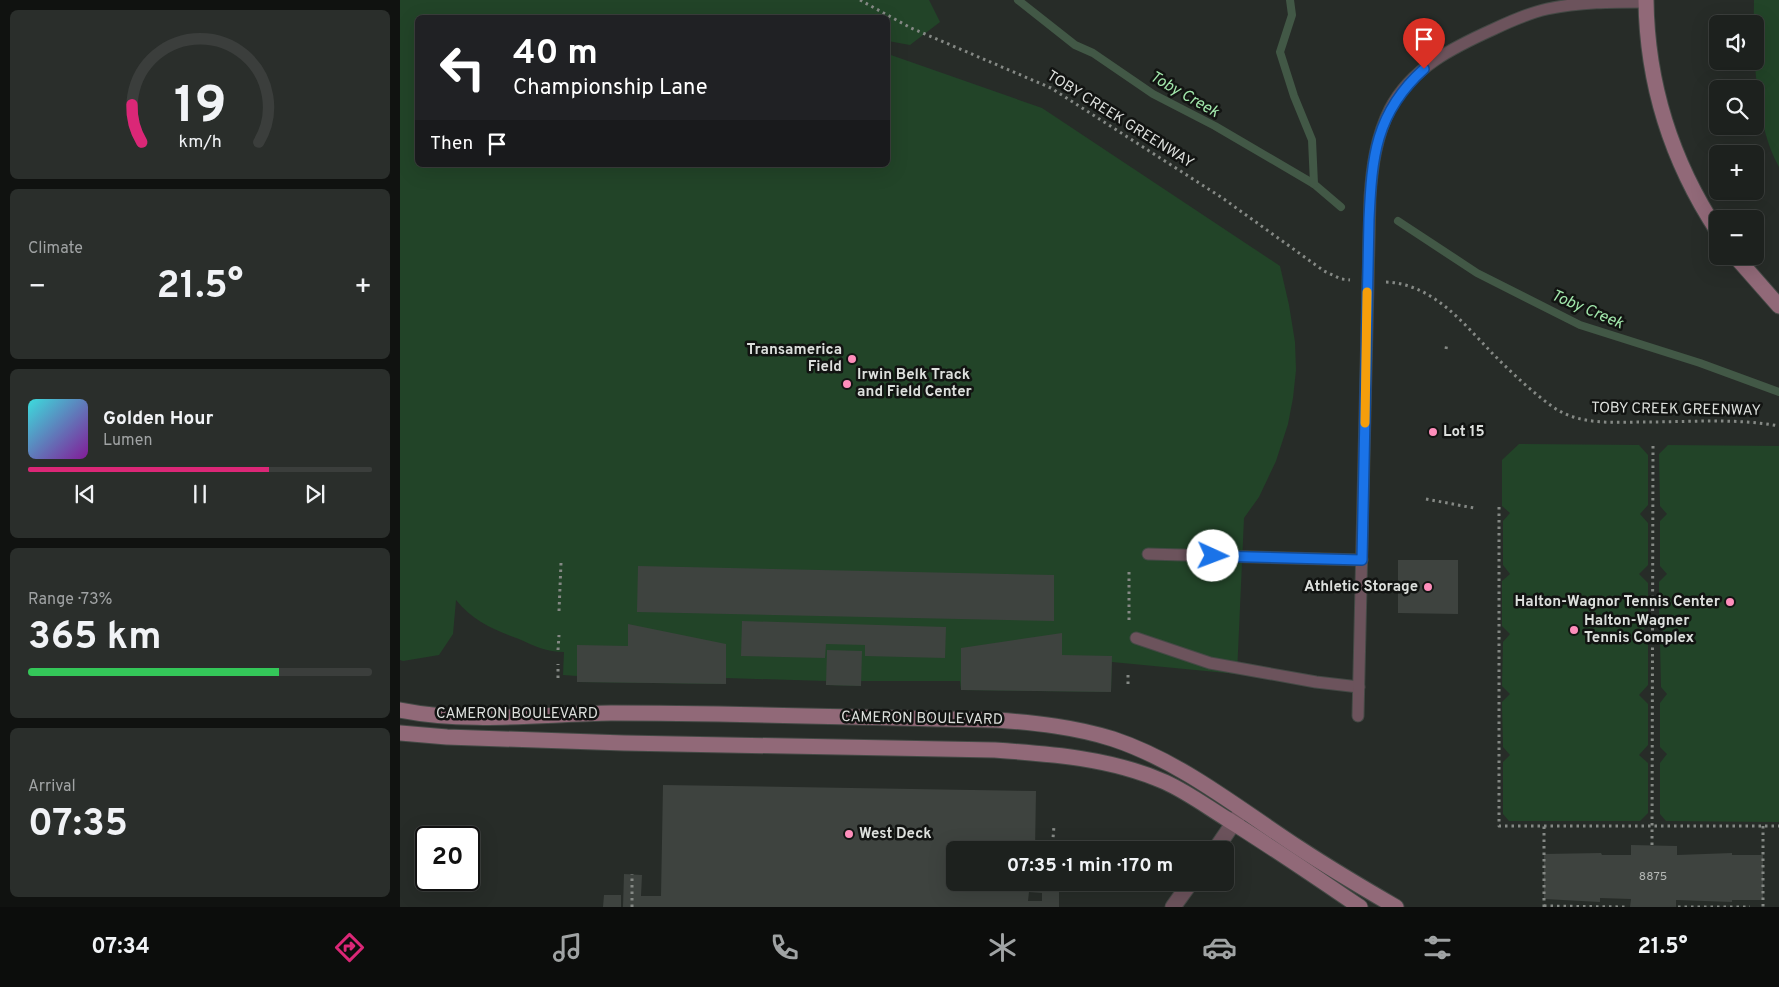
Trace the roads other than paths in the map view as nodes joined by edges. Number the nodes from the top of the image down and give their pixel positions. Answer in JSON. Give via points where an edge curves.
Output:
{"nodes":[{"id":1,"x":1646,"y":1,"type":"edge"},
{"id":2,"x":1709,"y":218,"type":"edge"},
{"id":3,"x":1743,"y":265,"type":"edge"},
{"id":4,"x":1779,"y":306,"type":"edge"},
{"id":5,"x":1148,"y":554,"type":"dead end"},
{"id":6,"x":1362,"y":560,"type":"junction"},
{"id":7,"x":1136,"y":638,"type":"dead end"},
{"id":8,"x":1359,"y":687,"type":"junction"},
{"id":9,"x":400,"y":710,"type":"edge"},
{"id":10,"x":1358,"y":716,"type":"dead end"},
{"id":11,"x":400,"y":733,"type":"edge"},
{"id":12,"x":1242,"y":810,"type":"junction"},
{"id":13,"x":1234,"y":823,"type":"junction"},
{"id":14,"x":1221,"y":841,"type":"edge"},
{"id":15,"x":1185,"y":891,"type":"edge"},
{"id":16,"x":1173,"y":907,"type":"edge"},
{"id":17,"x":1360,"y":907,"type":"edge"},
{"id":18,"x":1396,"y":907,"type":"edge"}],
"edges":[{"from":1,"to":2,"type":"street","via":[[1653,75],[1666,124],[1688,182]]},
{"from":1,"to":6,"type":"lane","via":[[1547,9],[1514,20],[1437,59],[1406,86],[1390,108],[1377,142],[1370,197]]},
{"from":3,"to":4,"type":"street"},
{"from":5,"to":6,"type":"lane"},
{"from":6,"to":8,"type":"lane"},
{"from":7,"to":8,"type":"lane","via":[[1210,663]]},
{"from":8,"to":10,"type":"lane"},
{"from":9,"to":12,"type":"street","name":"CAMERON BOULEVARD","via":[[480,717],[612,713],[1041,723],[1095,734],[1141,751],[1182,771]]},
{"from":11,"to":13,"type":"street","name":"CAMERON BOULEVARD","via":[[614,743],[954,748],[1049,754],[1097,761],[1149,776],[1182,791]]},
{"from":12,"to":13,"type":"street"},
{"from":12,"to":18,"type":"street","name":"CAMERON BOULEVARD"},
{"from":13,"to":14,"type":"street"},
{"from":13,"to":17,"type":"street","name":"CAMERON BOULEVARD"},
{"from":15,"to":16,"type":"street"}]}
